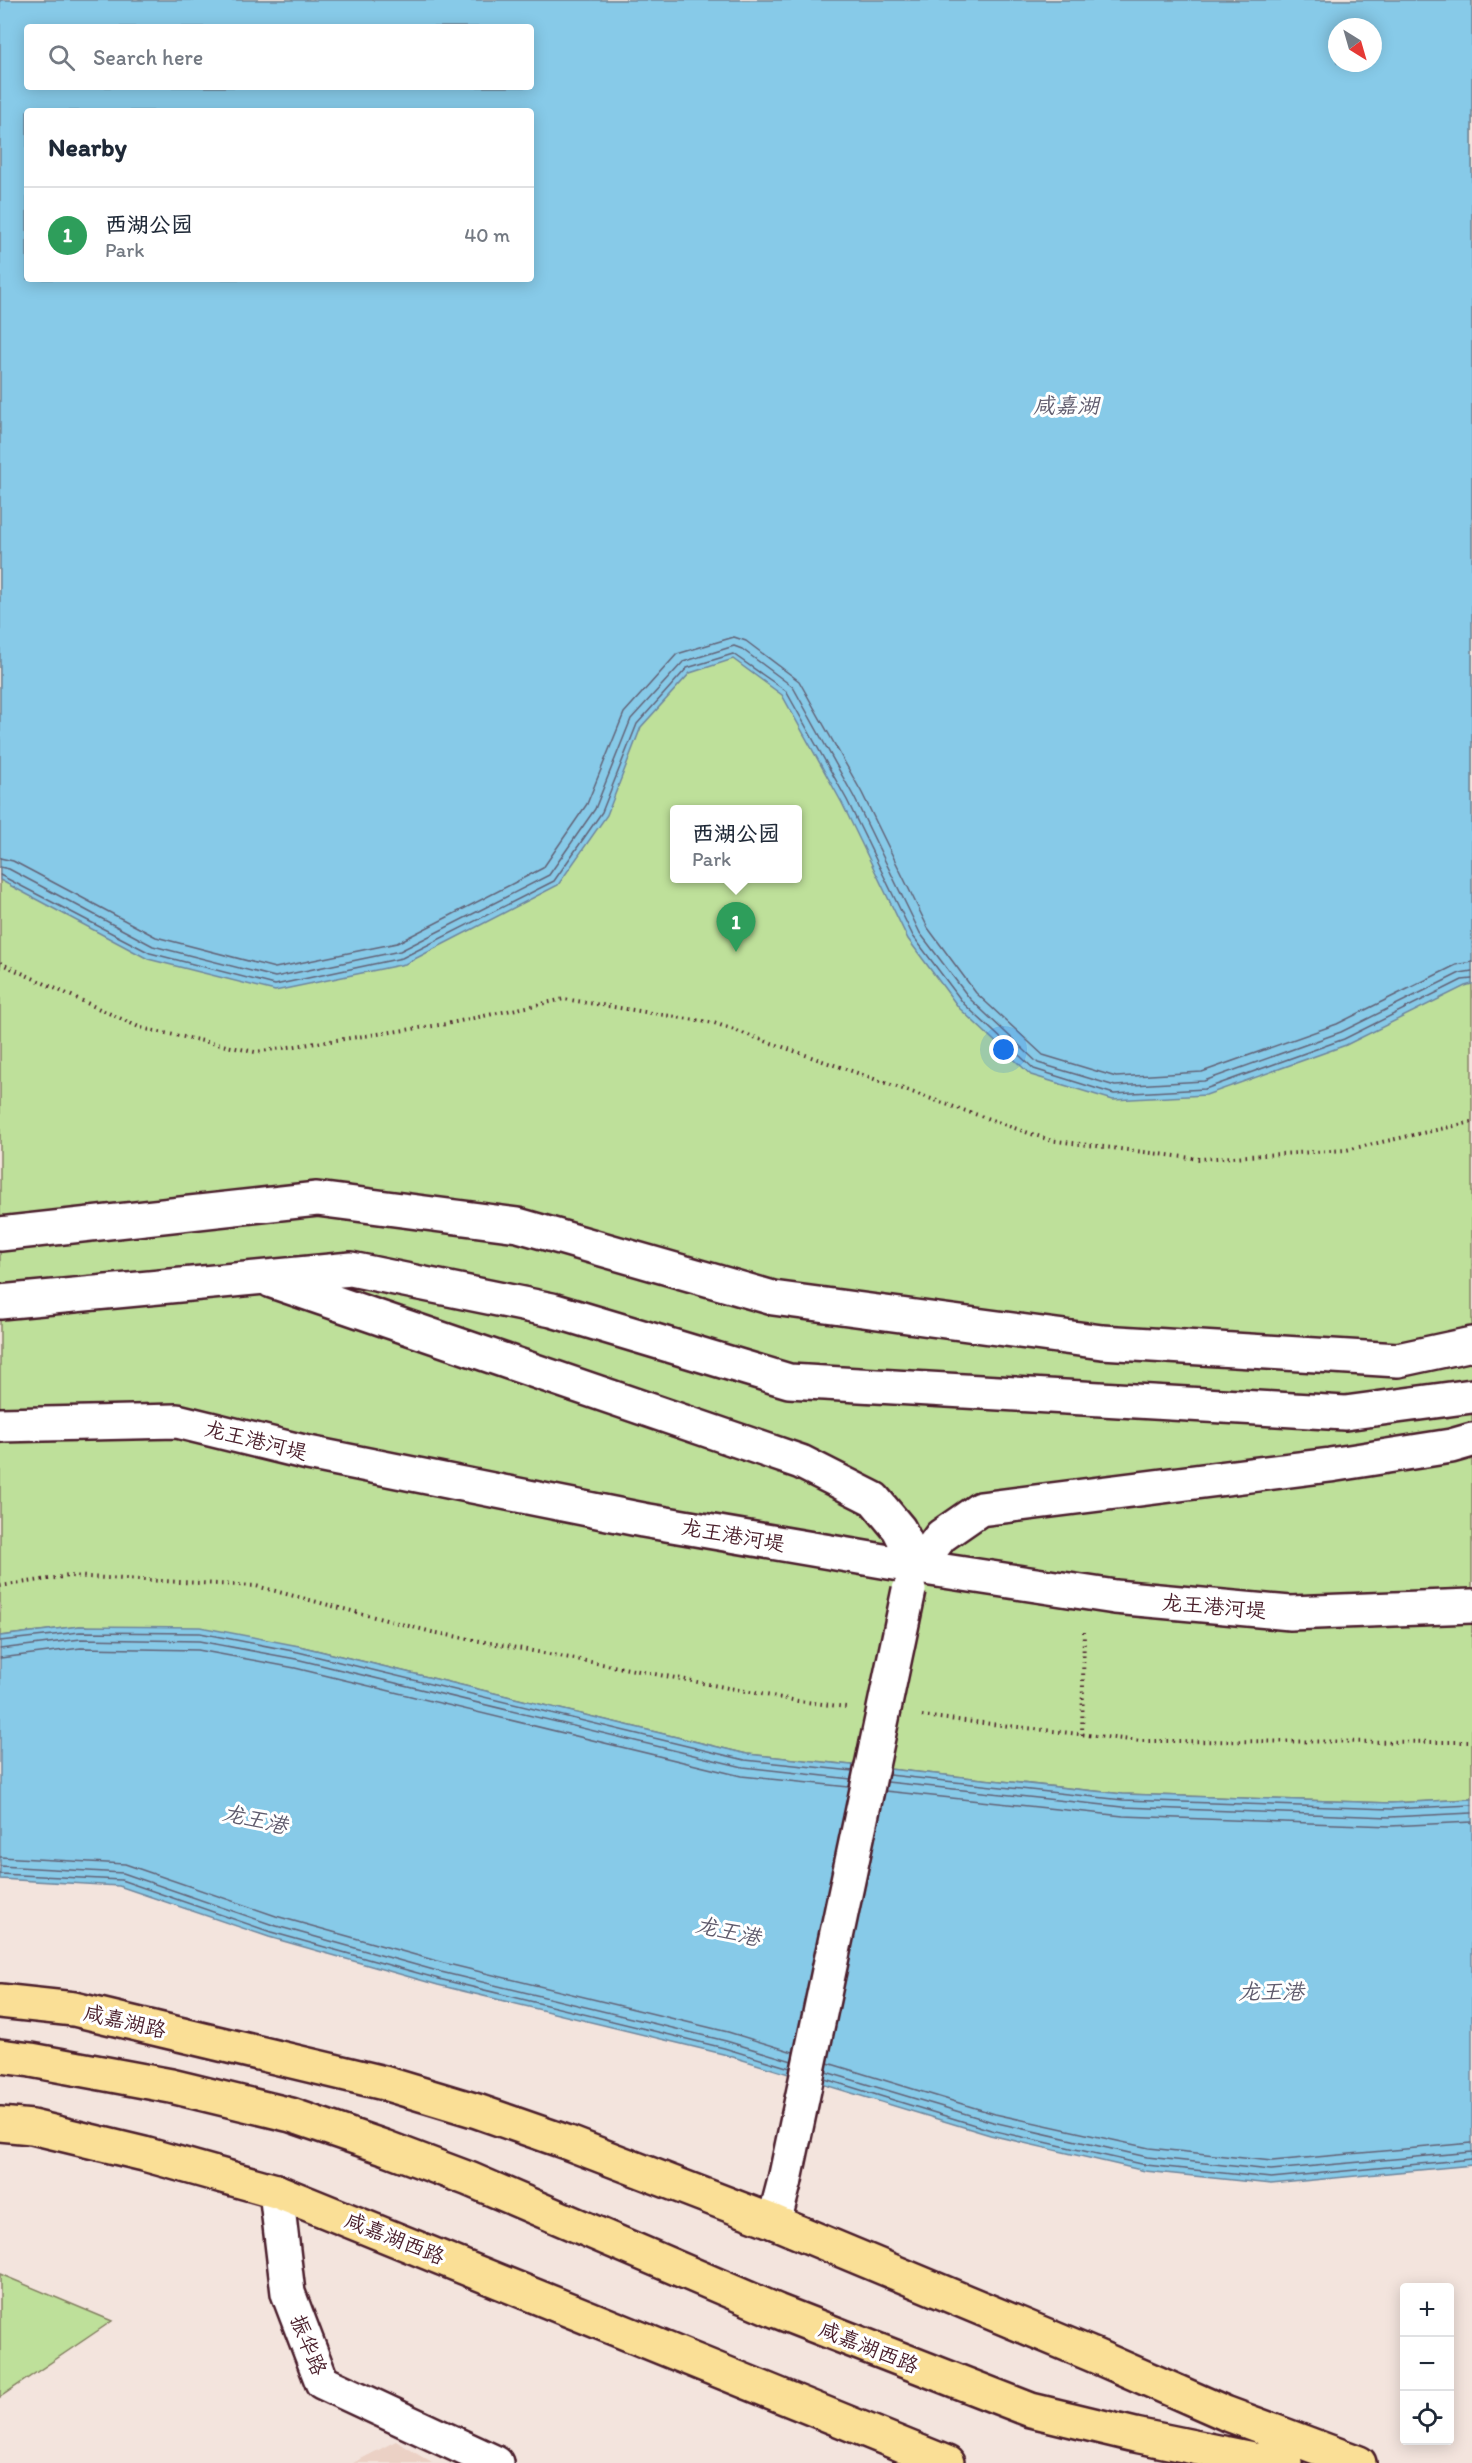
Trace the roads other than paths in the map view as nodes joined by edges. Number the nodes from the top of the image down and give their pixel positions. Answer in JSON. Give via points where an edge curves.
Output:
{"nodes":[{"id":1,"x":0,"y":1234,"type":"edge"},
{"id":2,"x":262,"y":1278,"type":"junction"},
{"id":3,"x":0,"y":1302,"type":"edge"},
{"id":4,"x":1472,"y":1344,"type":"edge"},
{"id":5,"x":1472,"y":1396,"type":"edge"},
{"id":6,"x":0,"y":1425,"type":"edge"},
{"id":7,"x":1472,"y":1440,"type":"edge"},
{"id":8,"x":913,"y":1579,"type":"junction"},
{"id":9,"x":1472,"y":1606,"type":"edge"},
{"id":10,"x":0,"y":2001,"type":"edge"},
{"id":11,"x":0,"y":2056,"type":"edge"},
{"id":12,"x":0,"y":2124,"type":"edge"},
{"id":13,"x":276,"y":2191,"type":"junction"},
{"id":14,"x":774,"y":2222,"type":"junction"},
{"id":15,"x":496,"y":2463,"type":"edge"},
{"id":16,"x":947,"y":2463,"type":"edge"},
{"id":17,"x":1285,"y":2463,"type":"edge"},
{"id":18,"x":1359,"y":2463,"type":"edge"}],
"edges":[{"from":1,"to":4,"type":"street","via":[[317,1199],[518,1225],[773,1298],[1102,1342],[1398,1360]]},
{"from":2,"to":3,"type":"street"},
{"from":2,"to":5,"type":"street","via":[[351,1269],[552,1310],[789,1381],[1345,1413]]},
{"from":2,"to":8,"type":"street","via":[[801,1462],[874,1499],[899,1529]]},
{"from":6,"to":8,"type":"street","name":"龙王港河堤","via":[[177,1420],[308,1453]]},
{"from":7,"to":8,"type":"street","via":[[1330,1465],[980,1509],[941,1536]]},
{"from":8,"to":9,"type":"street","name":"龙王港河堤","via":[[1290,1613]]},
{"from":8,"to":14,"type":"street","bridge":true},
{"from":10,"to":14,"type":"main road","name":"咸嘉湖路","via":[[74,2009],[384,2083],[566,2142]]},
{"from":11,"to":17,"type":"main road","name":"咸嘉湖西路","via":[[171,2086],[291,2115],[469,2179],[777,2311],[1031,2410],[1135,2435]]},
{"from":12,"to":13,"type":"main road","name":"咸嘉湖西路","via":[[32,2127],[133,2151]]},
{"from":13,"to":15,"type":"street","name":"振华路","via":[[288,2293],[322,2382]]},
{"from":13,"to":16,"type":"main road","name":"咸嘉湖西路"},
{"from":14,"to":18,"type":"main road","name":"咸嘉湖路","via":[[1215,2410]]}]}
